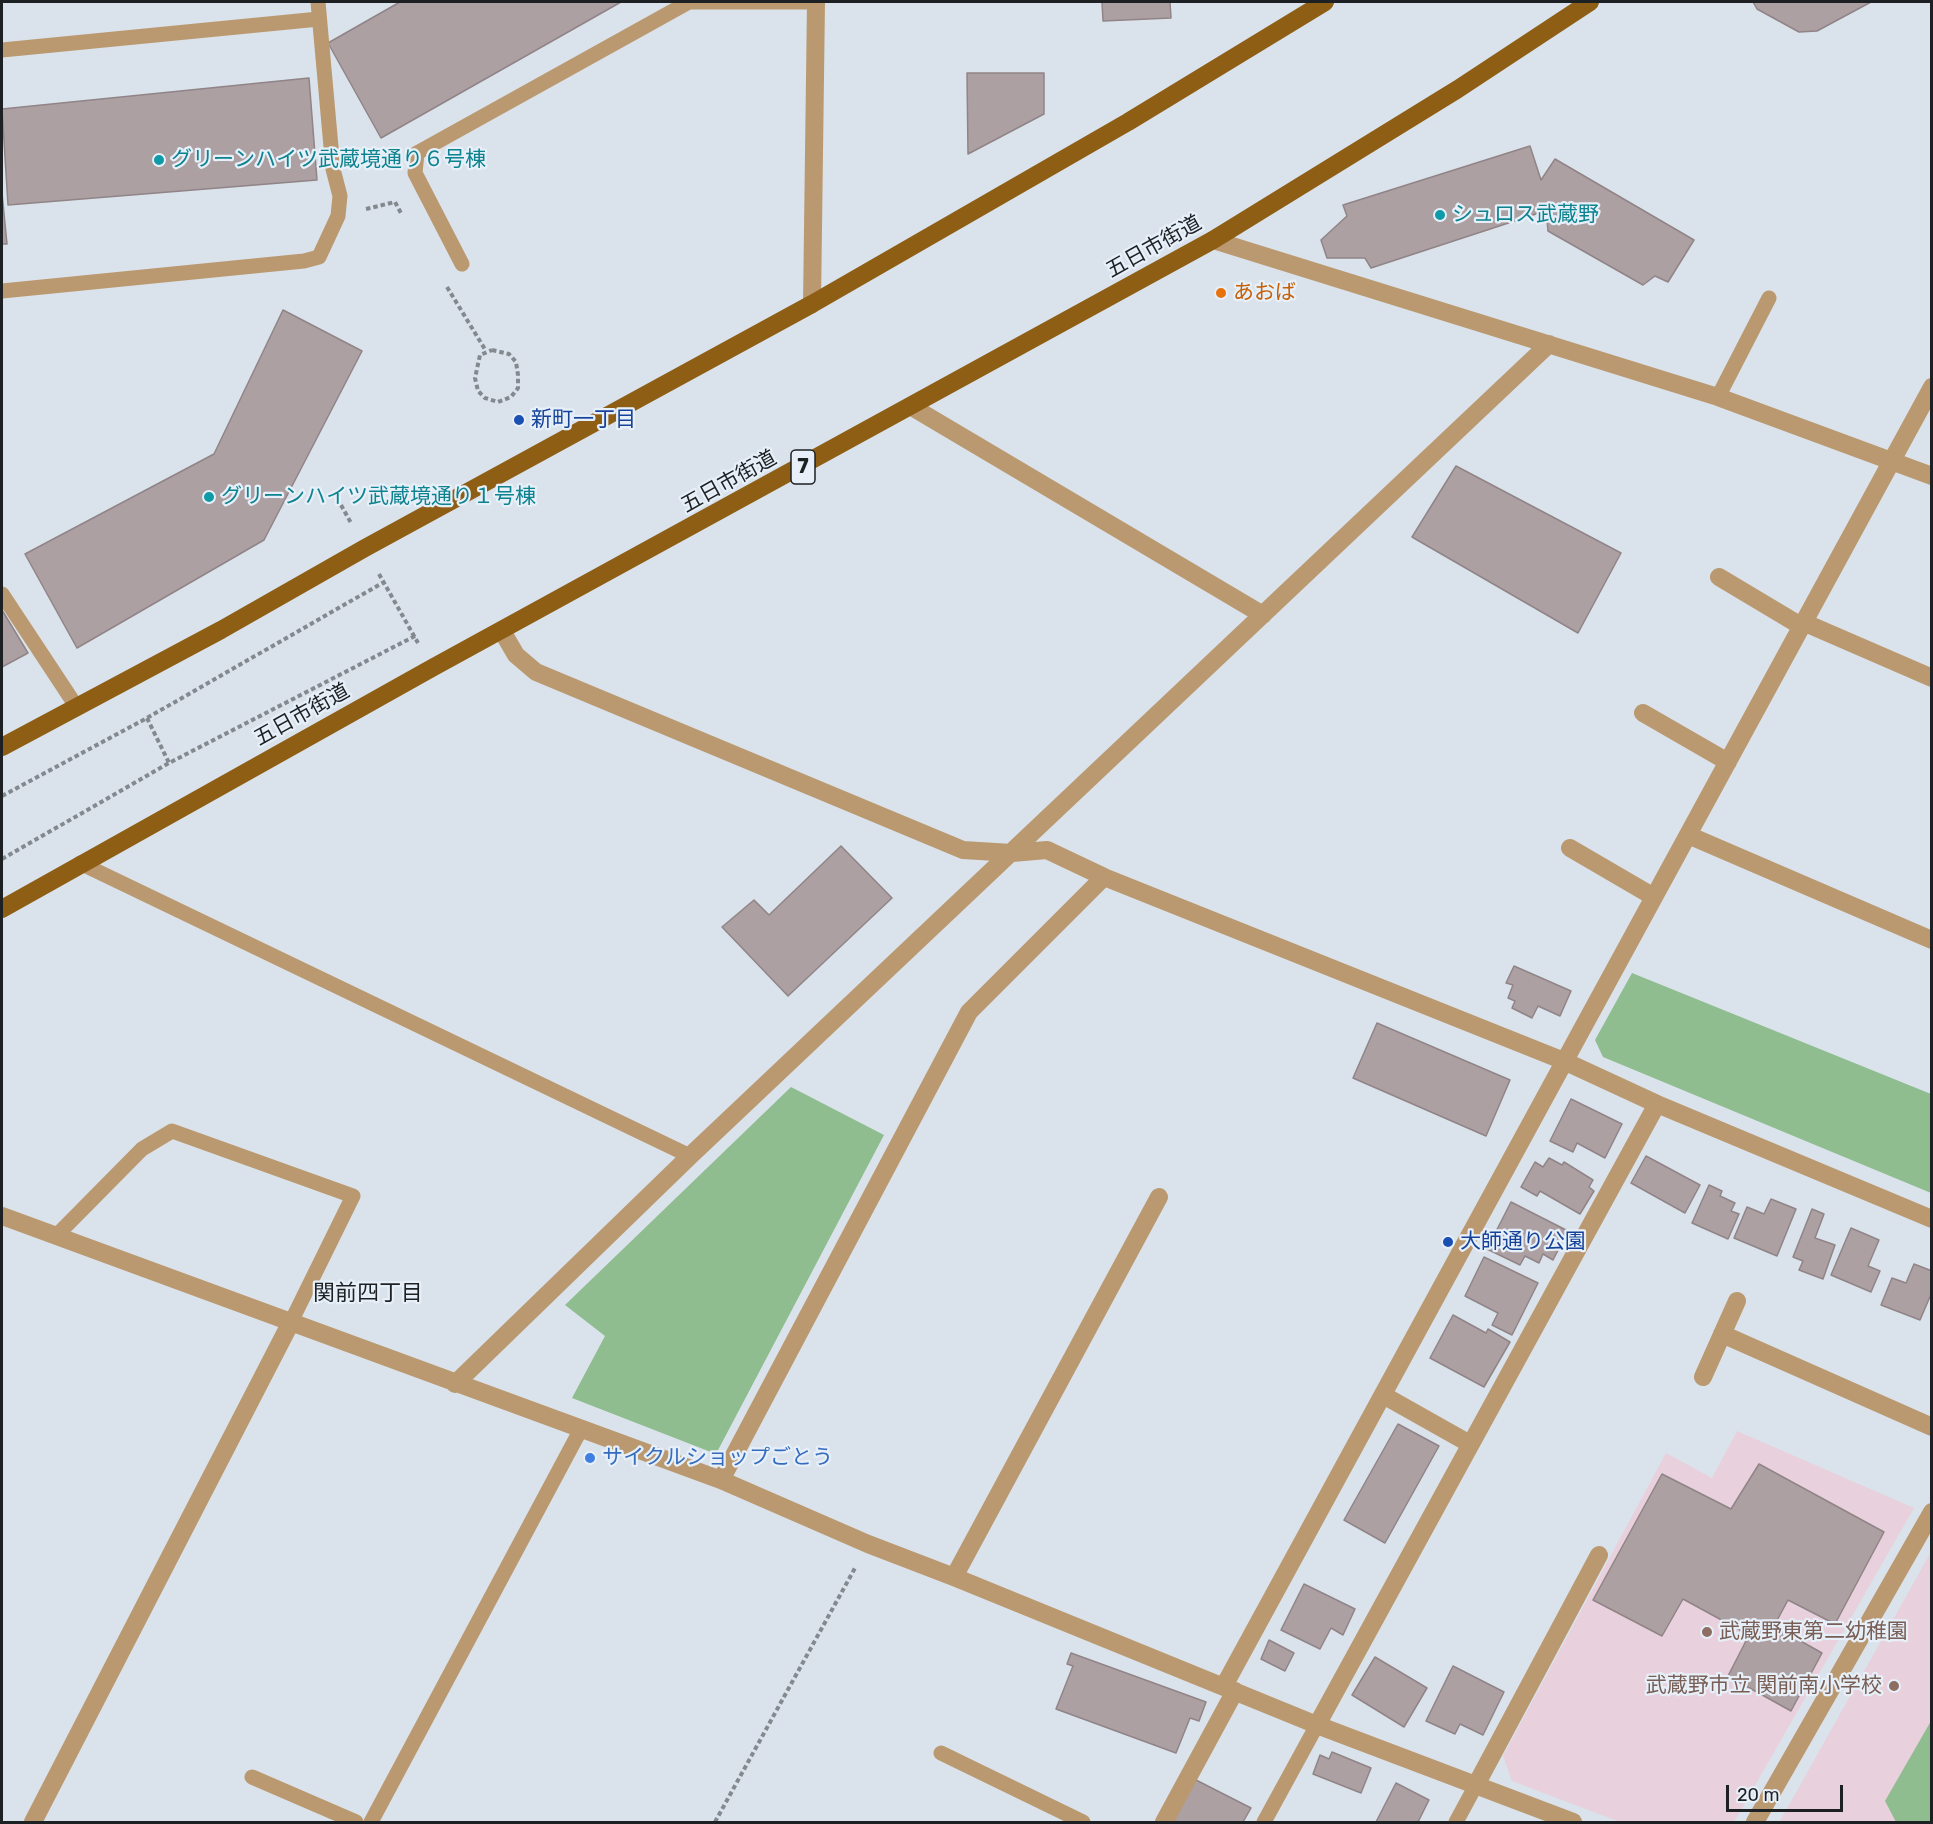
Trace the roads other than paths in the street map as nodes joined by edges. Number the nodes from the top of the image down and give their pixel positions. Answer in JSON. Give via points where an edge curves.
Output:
{"nodes":[{"id":1,"x":318,"y":2,"type":"edge"},
{"id":2,"x":816,"y":2,"type":"edge"},
{"id":3,"x":1325,"y":2,"type":"edge"},
{"id":4,"x":1590,"y":2,"type":"edge"},
{"id":5,"x":319,"y":19,"type":"junction"},
{"id":6,"x":2,"y":50,"type":"edge"},
{"id":7,"x":1213,"y":240,"type":"junction"},
{"id":8,"x":462,"y":264,"type":"dead end"},
{"id":9,"x":2,"y":291,"type":"edge"},
{"id":10,"x":1769,"y":298,"type":"dead end"},
{"id":11,"x":812,"y":304,"type":"junction"},
{"id":12,"x":1549,"y":344,"type":"junction"},
{"id":13,"x":1932,"y":387,"type":"edge"},
{"id":14,"x":1718,"y":396,"type":"junction"},
{"id":15,"x":912,"y":407,"type":"junction"},
{"id":16,"x":1892,"y":460,"type":"junction"},
{"id":17,"x":1932,"y":476,"type":"edge"},
{"id":18,"x":1719,"y":577,"type":"dead end"},
{"id":19,"x":2,"y":594,"type":"edge"},
{"id":20,"x":1263,"y":615,"type":"junction"},
{"id":21,"x":1802,"y":624,"type":"junction"},
{"id":22,"x":502,"y":632,"type":"junction"},
{"id":23,"x":1932,"y":678,"type":"edge"},
{"id":24,"x":76,"y":706,"type":"junction"},
{"id":25,"x":1643,"y":713,"type":"dead end"},
{"id":26,"x":2,"y":747,"type":"edge"},
{"id":27,"x":1728,"y":762,"type":"junction"},
{"id":28,"x":1688,"y":836,"type":"junction"},
{"id":29,"x":1570,"y":848,"type":"dead end"},
{"id":30,"x":1012,"y":853,"type":"junction"},
{"id":31,"x":80,"y":863,"type":"junction"},
{"id":32,"x":1104,"y":878,"type":"junction"},
{"id":33,"x":1654,"y":897,"type":"junction"},
{"id":34,"x":2,"y":909,"type":"edge"},
{"id":35,"x":1932,"y":940,"type":"edge"},
{"id":36,"x":1564,"y":1061,"type":"junction"},
{"id":37,"x":1657,"y":1104,"type":"junction"},
{"id":38,"x":690,"y":1156,"type":"junction"},
{"id":39,"x":1160,"y":1197,"type":"dead end"},
{"id":40,"x":2,"y":1216,"type":"edge"},
{"id":41,"x":1932,"y":1219,"type":"edge"},
{"id":42,"x":57,"y":1235,"type":"junction"},
{"id":43,"x":1737,"y":1301,"type":"dead end"},
{"id":44,"x":290,"y":1323,"type":"junction"},
{"id":45,"x":1722,"y":1334,"type":"junction"},
{"id":46,"x":1703,"y":1377,"type":"dead end"},
{"id":47,"x":455,"y":1384,"type":"junction"},
{"id":48,"x":1383,"y":1395,"type":"junction"},
{"id":49,"x":1932,"y":1427,"type":"edge"},
{"id":50,"x":581,"y":1429,"type":"junction"},
{"id":51,"x":1470,"y":1444,"type":"junction"},
{"id":52,"x":721,"y":1480,"type":"junction"},
{"id":53,"x":1932,"y":1512,"type":"edge"},
{"id":54,"x":1599,"y":1555,"type":"dead end"},
{"id":55,"x":954,"y":1576,"type":"junction"},
{"id":56,"x":1229,"y":1689,"type":"junction"},
{"id":57,"x":1317,"y":1725,"type":"junction"},
{"id":58,"x":941,"y":1753,"type":"dead end"},
{"id":59,"x":252,"y":1777,"type":"dead end"},
{"id":60,"x":1476,"y":1785,"type":"junction"},
{"id":61,"x":33,"y":1822,"type":"edge"},
{"id":62,"x":356,"y":1822,"type":"edge"},
{"id":63,"x":371,"y":1822,"type":"edge"},
{"id":64,"x":1083,"y":1822,"type":"edge"},
{"id":65,"x":1164,"y":1822,"type":"edge"},
{"id":66,"x":1264,"y":1822,"type":"edge"},
{"id":67,"x":1456,"y":1822,"type":"edge"},
{"id":68,"x":1573,"y":1822,"type":"edge"},
{"id":69,"x":1755,"y":1822,"type":"edge"}],
"edges":[{"from":1,"to":5,"type":"lane"},
{"from":2,"to":8,"type":"lane","via":[[689,2],[417,153],[415,173]]},
{"from":2,"to":11,"type":"street"},
{"from":3,"to":11,"type":"main road","via":[[1128,122]]},
{"from":4,"to":7,"type":"main road","name":"五日市街道","number":"7","via":[[1458,89]]},
{"from":5,"to":6,"type":"lane"},
{"from":5,"to":9,"type":"lane","via":[[333,169],[340,196],[338,216],[319,257]]},
{"from":7,"to":12,"type":"street"},
{"from":7,"to":15,"type":"main road","name":"五日市街道","number":"7"},
{"from":10,"to":14,"type":"lane"},
{"from":11,"to":24,"type":"main road"},
{"from":12,"to":14,"type":"street"},
{"from":12,"to":20,"type":"street"},
{"from":13,"to":16,"type":"street"},
{"from":14,"to":16,"type":"street"},
{"from":15,"to":20,"type":"street"},
{"from":15,"to":22,"type":"main road","name":"五日市街道","number":"7"},
{"from":16,"to":17,"type":"street"},
{"from":16,"to":21,"type":"street"},
{"from":18,"to":21,"type":"street"},
{"from":19,"to":24,"type":"lane"},
{"from":20,"to":30,"type":"street"},
{"from":21,"to":23,"type":"street"},
{"from":21,"to":27,"type":"street"},
{"from":22,"to":30,"type":"street","via":[[516,655],[536,672],[963,850]]},
{"from":22,"to":31,"type":"main road","name":"五日市街道","number":"7"},
{"from":24,"to":26,"type":"main road"},
{"from":25,"to":27,"type":"street"},
{"from":27,"to":28,"type":"street"},
{"from":28,"to":33,"type":"street"},
{"from":28,"to":35,"type":"street"},
{"from":29,"to":33,"type":"street"},
{"from":30,"to":32,"type":"street","via":[[1047,850]]},
{"from":30,"to":38,"type":"street"},
{"from":31,"to":34,"type":"main road","name":"五日市街道","number":"7"},
{"from":31,"to":38,"type":"lane"},
{"from":32,"to":36,"type":"street"},
{"from":32,"to":52,"type":"street","via":[[969,1012]]},
{"from":33,"to":36,"type":"street"},
{"from":36,"to":37,"type":"street"},
{"from":36,"to":48,"type":"street"},
{"from":37,"to":41,"type":"street"},
{"from":37,"to":51,"type":"street"},
{"from":38,"to":47,"type":"street"},
{"from":39,"to":55,"type":"street"},
{"from":40,"to":42,"type":"street"},
{"from":42,"to":44,"type":"street"},
{"from":42,"to":44,"type":"lane","via":[[142,1149],[172,1131],[353,1196]]},
{"from":43,"to":45,"type":"street"},
{"from":44,"to":47,"type":"street"},
{"from":44,"to":61,"type":"street"},
{"from":45,"to":46,"type":"street"},
{"from":45,"to":49,"type":"street"},
{"from":47,"to":50,"type":"street"},
{"from":48,"to":51,"type":"street"},
{"from":48,"to":56,"type":"street"},
{"from":50,"to":52,"type":"street"},
{"from":50,"to":63,"type":"lane"},
{"from":51,"to":57,"type":"street"},
{"from":52,"to":55,"type":"street","via":[[868,1544]]},
{"from":53,"to":69,"type":"street"},
{"from":54,"to":60,"type":"street"},
{"from":55,"to":56,"type":"street"},
{"from":56,"to":57,"type":"street"},
{"from":56,"to":65,"type":"street"},
{"from":57,"to":60,"type":"street"},
{"from":57,"to":66,"type":"lane"},
{"from":58,"to":64,"type":"lane"},
{"from":59,"to":62,"type":"lane"},
{"from":60,"to":67,"type":"lane"},
{"from":60,"to":68,"type":"street"}]}
